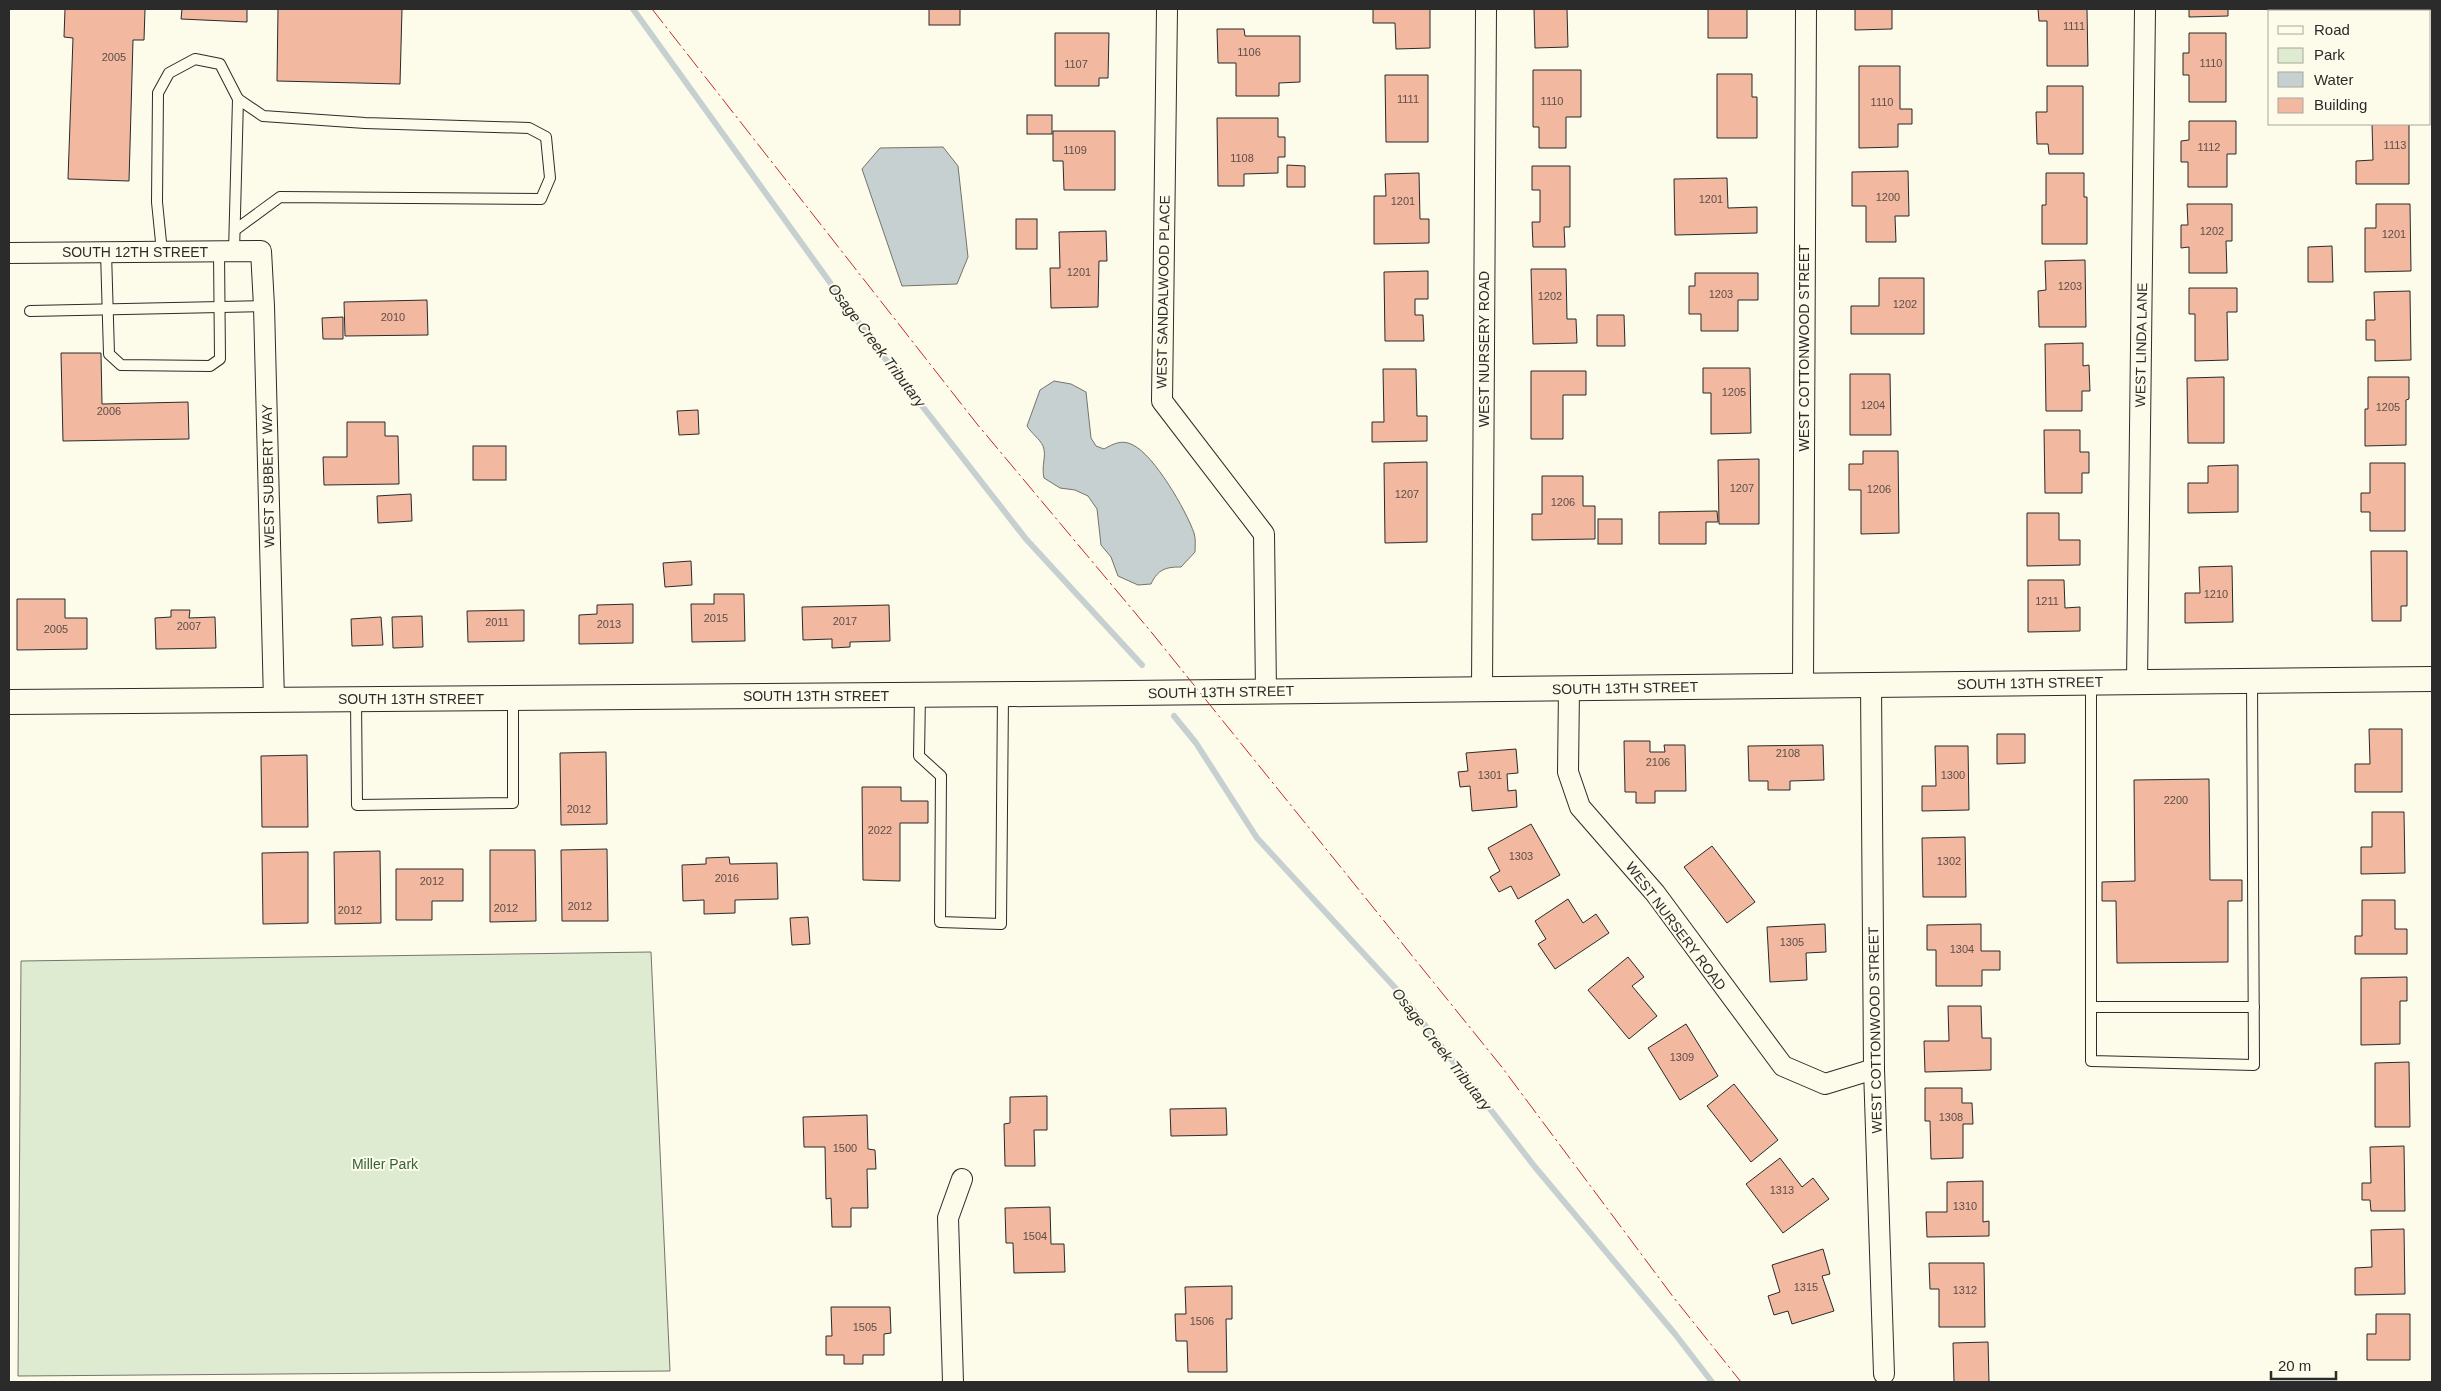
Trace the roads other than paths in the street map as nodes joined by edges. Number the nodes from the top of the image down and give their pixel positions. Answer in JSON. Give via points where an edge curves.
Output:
{"nodes":[{"id":1,"x":1167,"y":9,"type":"edge"},
{"id":2,"x":1486,"y":9,"type":"edge"},
{"id":3,"x":1806,"y":9,"type":"edge"},
{"id":4,"x":2145,"y":9,"type":"edge"},
{"id":5,"x":238,"y":98,"type":"junction"},
{"id":6,"x":235,"y":230,"type":"junction"},
{"id":7,"x":261,"y":251,"type":"joint"},
{"id":8,"x":106,"y":252,"type":"junction"},
{"id":9,"x":162,"y":252,"type":"junction"},
{"id":10,"x":227,"y":252,"type":"junction"},
{"id":11,"x":9,"y":253,"type":"edge"},
{"id":12,"x":220,"y":306,"type":"junction"},
{"id":13,"x":264,"y":306,"type":"junction"},
{"id":14,"x":106,"y":309,"type":"junction"},
{"id":15,"x":30,"y":311,"type":"dead end"},
{"id":16,"x":2432,"y":679,"type":"edge"},
{"id":17,"x":2252,"y":681,"type":"junction"},
{"id":18,"x":2092,"y":682,"type":"junction"},
{"id":19,"x":2137,"y":682,"type":"junction"},
{"id":20,"x":1803,"y":686,"type":"junction"},
{"id":21,"x":1871,"y":686,"type":"junction"},
{"id":22,"x":1569,"y":689,"type":"junction"},
{"id":23,"x":1482,"y":690,"type":"junction"},
{"id":24,"x":1266,"y":691,"type":"junction"},
{"id":25,"x":1003,"y":694,"type":"junction"},
{"id":26,"x":920,"y":695,"type":"junction"},
{"id":27,"x":513,"y":699,"type":"junction"},
{"id":28,"x":356,"y":700,"type":"junction"},
{"id":29,"x":274,"y":701,"type":"junction"},
{"id":30,"x":9,"y":702,"type":"edge"},
{"id":31,"x":2091,"y":1007,"type":"junction"},
{"id":32,"x":2254,"y":1007,"type":"junction"},
{"id":33,"x":1874,"y":1069,"type":"junction"},
{"id":34,"x":962,"y":1179,"type":"dead end"},
{"id":35,"x":1884,"y":1374,"type":"dead end"},
{"id":36,"x":953,"y":1382,"type":"edge"}],
"edges":[{"from":1,"to":24,"type":"street","name":"WEST SANDALWOOD PLACE","via":[[1162,402],[1264,534]]},
{"from":2,"to":23,"type":"street","name":"WEST NURSERY ROAD"},
{"from":3,"to":20,"type":"street","name":"WEST COTTONWOOD STREET"},
{"from":4,"to":19,"type":"street","name":"WEST LINDA LANE"},
{"from":5,"to":6,"type":"lane"},
{"from":5,"to":6,"type":"lane","via":[[263,116],[529,128],[546,138],[550,178],[541,199],[280,197]]},
{"from":5,"to":9,"type":"lane","via":[[220,64],[195,58],[169,73],[158,93],[157,202]]},
{"from":6,"to":10,"type":"lane"},
{"from":7,"to":10,"type":"street","name":"SOUTH 12TH STREET"},
{"from":7,"to":13,"type":"street","name":"WEST SUBBERT WAY"},
{"from":8,"to":9,"type":"street","name":"SOUTH 12TH STREET"},
{"from":8,"to":11,"type":"street","name":"SOUTH 12TH STREET"},
{"from":8,"to":14,"type":"lane"},
{"from":9,"to":10,"type":"street","name":"SOUTH 12TH STREET"},
{"from":10,"to":12,"type":"lane"},
{"from":12,"to":13,"type":"lane"},
{"from":12,"to":14,"type":"lane"},
{"from":12,"to":14,"type":"lane","via":[[220,358],[210,366],[121,365],[109,354]]},
{"from":13,"to":29,"type":"street","name":"WEST SUBBERT WAY"},
{"from":14,"to":15,"type":"lane"},
{"from":16,"to":17,"type":"street","name":"SOUTH 13TH STREET"},
{"from":17,"to":19,"type":"street","name":"SOUTH 13TH STREET"},
{"from":17,"to":32,"type":"lane"},
{"from":18,"to":19,"type":"street","name":"SOUTH 13TH STREET"},
{"from":18,"to":21,"type":"street","name":"SOUTH 13TH STREET"},
{"from":18,"to":31,"type":"lane"},
{"from":20,"to":21,"type":"street","name":"SOUTH 13TH STREET"},
{"from":20,"to":22,"type":"street","name":"SOUTH 13TH STREET"},
{"from":21,"to":33,"type":"street","name":"WEST COTTONWOOD STREET"},
{"from":22,"to":23,"type":"street","name":"SOUTH 13TH STREET"},
{"from":22,"to":33,"type":"street","name":"WEST NURSERY ROAD","via":[[1568,772],[1580,808],[1655,893],[1783,1066],[1824,1084]]},
{"from":23,"to":24,"type":"street","name":"SOUTH 13TH STREET"},
{"from":24,"to":25,"type":"street","name":"SOUTH 13TH STREET"},
{"from":25,"to":26,"type":"street","name":"SOUTH 13TH STREET"},
{"from":25,"to":26,"type":"lane","via":[[1002,924],[940,922],[941,776],[919,756]]},
{"from":26,"to":27,"type":"street","name":"SOUTH 13TH STREET"},
{"from":27,"to":28,"type":"street","name":"SOUTH 13TH STREET"},
{"from":27,"to":28,"type":"lane","via":[[513,804],[357,805]]},
{"from":28,"to":29,"type":"street","name":"SOUTH 13TH STREET"},
{"from":29,"to":30,"type":"street","name":"SOUTH 13TH STREET"},
{"from":31,"to":32,"type":"lane"},
{"from":31,"to":32,"type":"lane","via":[[2091,1062],[2254,1065]]},
{"from":33,"to":35,"type":"street","name":"WEST COTTONWOOD STREET"},
{"from":34,"to":36,"type":"street","via":[[948,1218]]}]}
